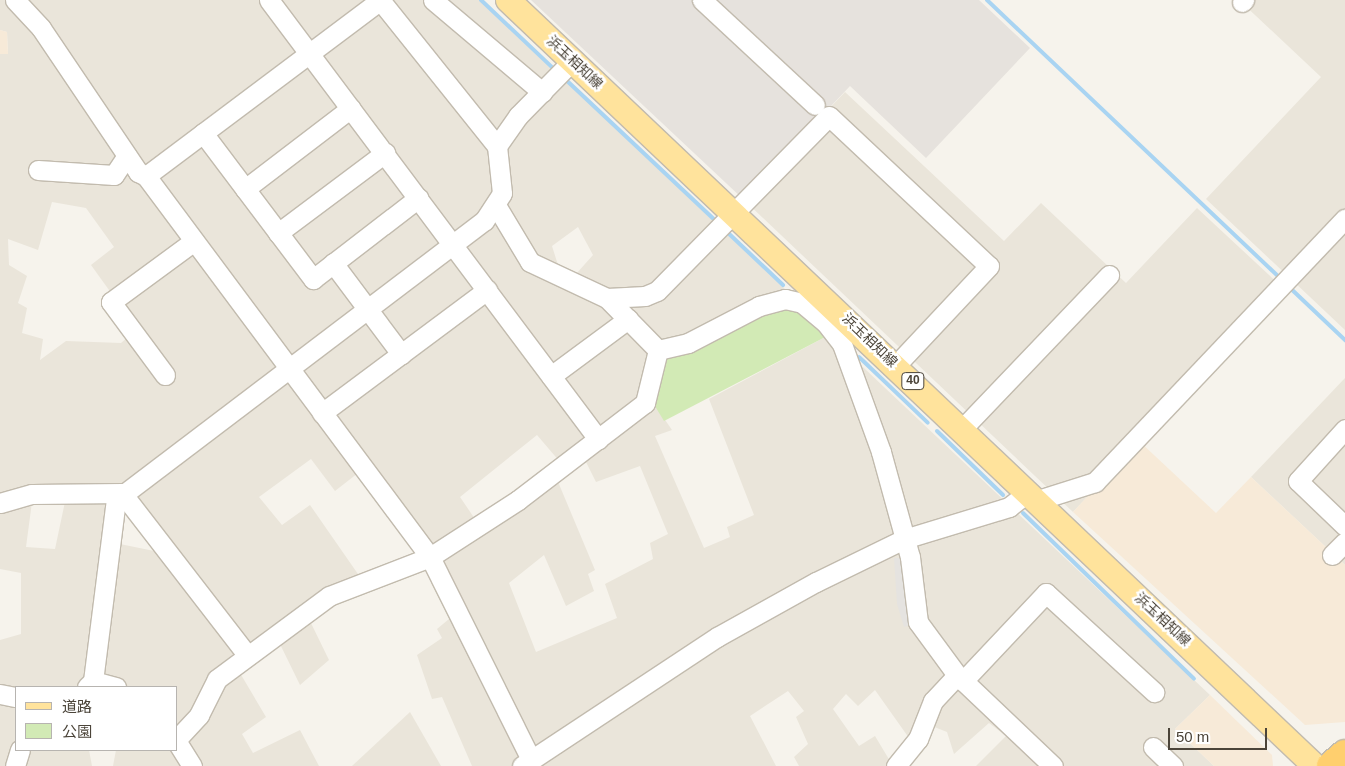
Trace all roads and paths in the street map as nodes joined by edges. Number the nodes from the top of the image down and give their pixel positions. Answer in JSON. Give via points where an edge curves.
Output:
{"nodes":[{"id":1,"x":15,"y":0,"type":"edge"},
{"id":2,"x":269,"y":0,"type":"edge"},
{"id":3,"x":433,"y":0,"type":"edge"},
{"id":4,"x":508,"y":0,"type":"edge"},
{"id":5,"x":702,"y":0,"type":"edge"},
{"id":6,"x":310,"y":53,"type":"junction"},
{"id":7,"x":573,"y":60,"type":"junction"},
{"id":8,"x":542,"y":92,"type":"junction"},
{"id":9,"x":815,"y":105,"type":"dead end"},
{"id":10,"x":351,"y":108,"type":"junction"},
{"id":11,"x":203,"y":133,"type":"junction"},
{"id":12,"x":497,"y":146,"type":"junction"},
{"id":13,"x":385,"y":153,"type":"junction"},
{"id":14,"x":127,"y":156,"type":"junction"},
{"id":15,"x":38,"y":170,"type":"dead end"},
{"id":16,"x":146,"y":176,"type":"junction"},
{"id":17,"x":245,"y":189,"type":"junction"},
{"id":18,"x":418,"y":198,"type":"junction"},
{"id":19,"x":497,"y":207,"type":"junction"},
{"id":20,"x":735,"y":212,"type":"junction"},
{"id":21,"x":1345,"y":219,"type":"edge"},
{"id":22,"x":278,"y":233,"type":"junction"},
{"id":23,"x":194,"y":241,"type":"junction"},
{"id":24,"x":453,"y":244,"type":"junction"},
{"id":25,"x":333,"y":263,"type":"junction"},
{"id":26,"x":1109,"y":275,"type":"dead end"},
{"id":27,"x":487,"y":290,"type":"junction"},
{"id":28,"x":607,"y":298,"type":"junction"},
{"id":29,"x":368,"y":309,"type":"junction"},
{"id":30,"x":628,"y":319,"type":"junction"},
{"id":31,"x":658,"y":350,"type":"junction"},
{"id":32,"x":402,"y":354,"type":"junction"},
{"id":33,"x":896,"y":365,"type":"junction"},
{"id":34,"x":290,"y":369,"type":"junction"},
{"id":35,"x":165,"y":374,"type":"dead end"},
{"id":36,"x":551,"y":376,"type":"junction"},
{"id":37,"x":322,"y":412,"type":"junction"},
{"id":38,"x":962,"y":429,"type":"junction"},
{"id":39,"x":1345,"y":429,"type":"edge"},
{"id":40,"x":598,"y":439,"type":"junction"},
{"id":41,"x":122,"y":494,"type":"junction"},
{"id":42,"x":1031,"y":497,"type":"junction"},
{"id":43,"x":0,"y":503,"type":"edge"},
{"id":44,"x":1345,"y":526,"type":"edge"},
{"id":45,"x":904,"y":539,"type":"junction"},
{"id":46,"x":430,"y":558,"type":"junction"},
{"id":47,"x":247,"y":655,"type":"junction"},
{"id":48,"x":960,"y":678,"type":"junction"},
{"id":49,"x":90,"y":684,"type":"edge"},
{"id":50,"x":107,"y":686,"type":"edge"},
{"id":51,"x":1154,"y":692,"type":"dead end"},
{"id":52,"x":0,"y":694,"type":"edge"},
{"id":53,"x":15,"y":697,"type":"edge"},
{"id":54,"x":178,"y":738,"type":"edge"},
{"id":55,"x":178,"y":743,"type":"edge"},
{"id":56,"x":1153,"y":747,"type":"dead end"},
{"id":57,"x":20,"y":751,"type":"edge"},
{"id":58,"x":1345,"y":754,"type":"edge"},
{"id":59,"x":526,"y":763,"type":"edge"},
{"id":60,"x":899,"y":765,"type":"edge"},
{"id":61,"x":15,"y":766,"type":"edge"},
{"id":62,"x":192,"y":766,"type":"edge"},
{"id":63,"x":1053,"y":766,"type":"edge"},
{"id":64,"x":1173,"y":766,"type":"edge"},
{"id":65,"x":1315,"y":766,"type":"edge"},
{"id":66,"x":1331,"y":766,"type":"edge"}],
"edges":[{"from":1,"to":14,"type":"street","via":[[42,28]]},
{"from":2,"to":6,"type":"street"},
{"from":3,"to":8,"type":"street"},
{"from":4,"to":7,"type":"main road","name":"浜玉相知線","number":"40"},
{"from":5,"to":9,"type":"street"},
{"from":6,"to":10,"type":"street"},
{"from":6,"to":11,"type":"street"},
{"from":6,"to":12,"type":"street","via":[[380,0]]},
{"from":7,"to":8,"type":"street"},
{"from":7,"to":20,"type":"main road","name":"浜玉相知線","number":"40"},
{"from":8,"to":12,"type":"street"},
{"from":10,"to":13,"type":"street"},
{"from":10,"to":17,"type":"street"},
{"from":11,"to":16,"type":"street"},
{"from":11,"to":17,"type":"street"},
{"from":12,"to":19,"type":"street","via":[[502,193]]},
{"from":13,"to":18,"type":"street"},
{"from":13,"to":22,"type":"street"},
{"from":14,"to":15,"type":"street","via":[[114,175]]},
{"from":14,"to":16,"type":"street"},
{"from":16,"to":23,"type":"street"},
{"from":17,"to":22,"type":"street"},
{"from":18,"to":24,"type":"street"},
{"from":18,"to":25,"type":"street"},
{"from":19,"to":24,"type":"street"},
{"from":19,"to":28,"type":"street","via":[[519,250],[530,262]]},
{"from":20,"to":28,"type":"street","via":[[657,291],[645,296]]},
{"from":20,"to":33,"type":"main road","name":"浜玉相知線","number":"40"},
{"from":20,"to":33,"type":"street","via":[[830,116],[989,266]]},
{"from":21,"to":42,"type":"street","via":[[1096,482]]},
{"from":22,"to":25,"type":"street","via":[[313,278]]},
{"from":23,"to":34,"type":"street"},
{"from":23,"to":35,"type":"street","via":[[112,302]]},
{"from":24,"to":27,"type":"street"},
{"from":24,"to":29,"type":"street"},
{"from":25,"to":29,"type":"street"},
{"from":26,"to":38,"type":"street"},
{"from":27,"to":32,"type":"street"},
{"from":27,"to":36,"type":"street"},
{"from":28,"to":30,"type":"street"},
{"from":29,"to":32,"type":"street"},
{"from":29,"to":34,"type":"street"},
{"from":30,"to":31,"type":"street"},
{"from":30,"to":36,"type":"street"},
{"from":31,"to":40,"type":"street","via":[[645,403]]},
{"from":31,"to":45,"type":"street","via":[[688,342],[759,306],[785,299],[802,303],[842,344],[881,452]]},
{"from":32,"to":37,"type":"street"},
{"from":33,"to":38,"type":"main road","name":"浜玉相知線","number":"40"},
{"from":34,"to":37,"type":"street"},
{"from":34,"to":41,"type":"street"},
{"from":36,"to":40,"type":"street"},
{"from":37,"to":46,"type":"street"},
{"from":38,"to":42,"type":"main road","name":"浜玉相知線","number":"40"},
{"from":39,"to":44,"type":"street","via":[[1298,481]]},
{"from":40,"to":46,"type":"street"},
{"from":41,"to":43,"type":"street","via":[[32,494]]},
{"from":41,"to":47,"type":"street"},
{"from":41,"to":49,"type":"street","via":[[116,500]]},
{"from":42,"to":45,"type":"street","via":[[1009,507]]},
{"from":42,"to":65,"type":"main road","name":"浜玉相知線","number":"40"},
{"from":45,"to":48,"type":"street","via":[[918,622]]},
{"from":45,"to":59,"type":"street","via":[[717,637]]},
{"from":46,"to":47,"type":"street","via":[[329,596]]},
{"from":46,"to":59,"type":"street"},
{"from":47,"to":54,"type":"street","via":[[217,679],[199,715]]},
{"from":48,"to":51,"type":"street","via":[[1046,593]]},
{"from":48,"to":60,"type":"street","via":[[933,702],[918,739]]},
{"from":48,"to":63,"type":"street"},
{"from":49,"to":50,"type":"street"},
{"from":52,"to":53,"type":"street"},
{"from":55,"to":62,"type":"street"},
{"from":56,"to":64,"type":"street"},
{"from":57,"to":61,"type":"street"},
{"from":58,"to":66,"type":"highway"}]}
